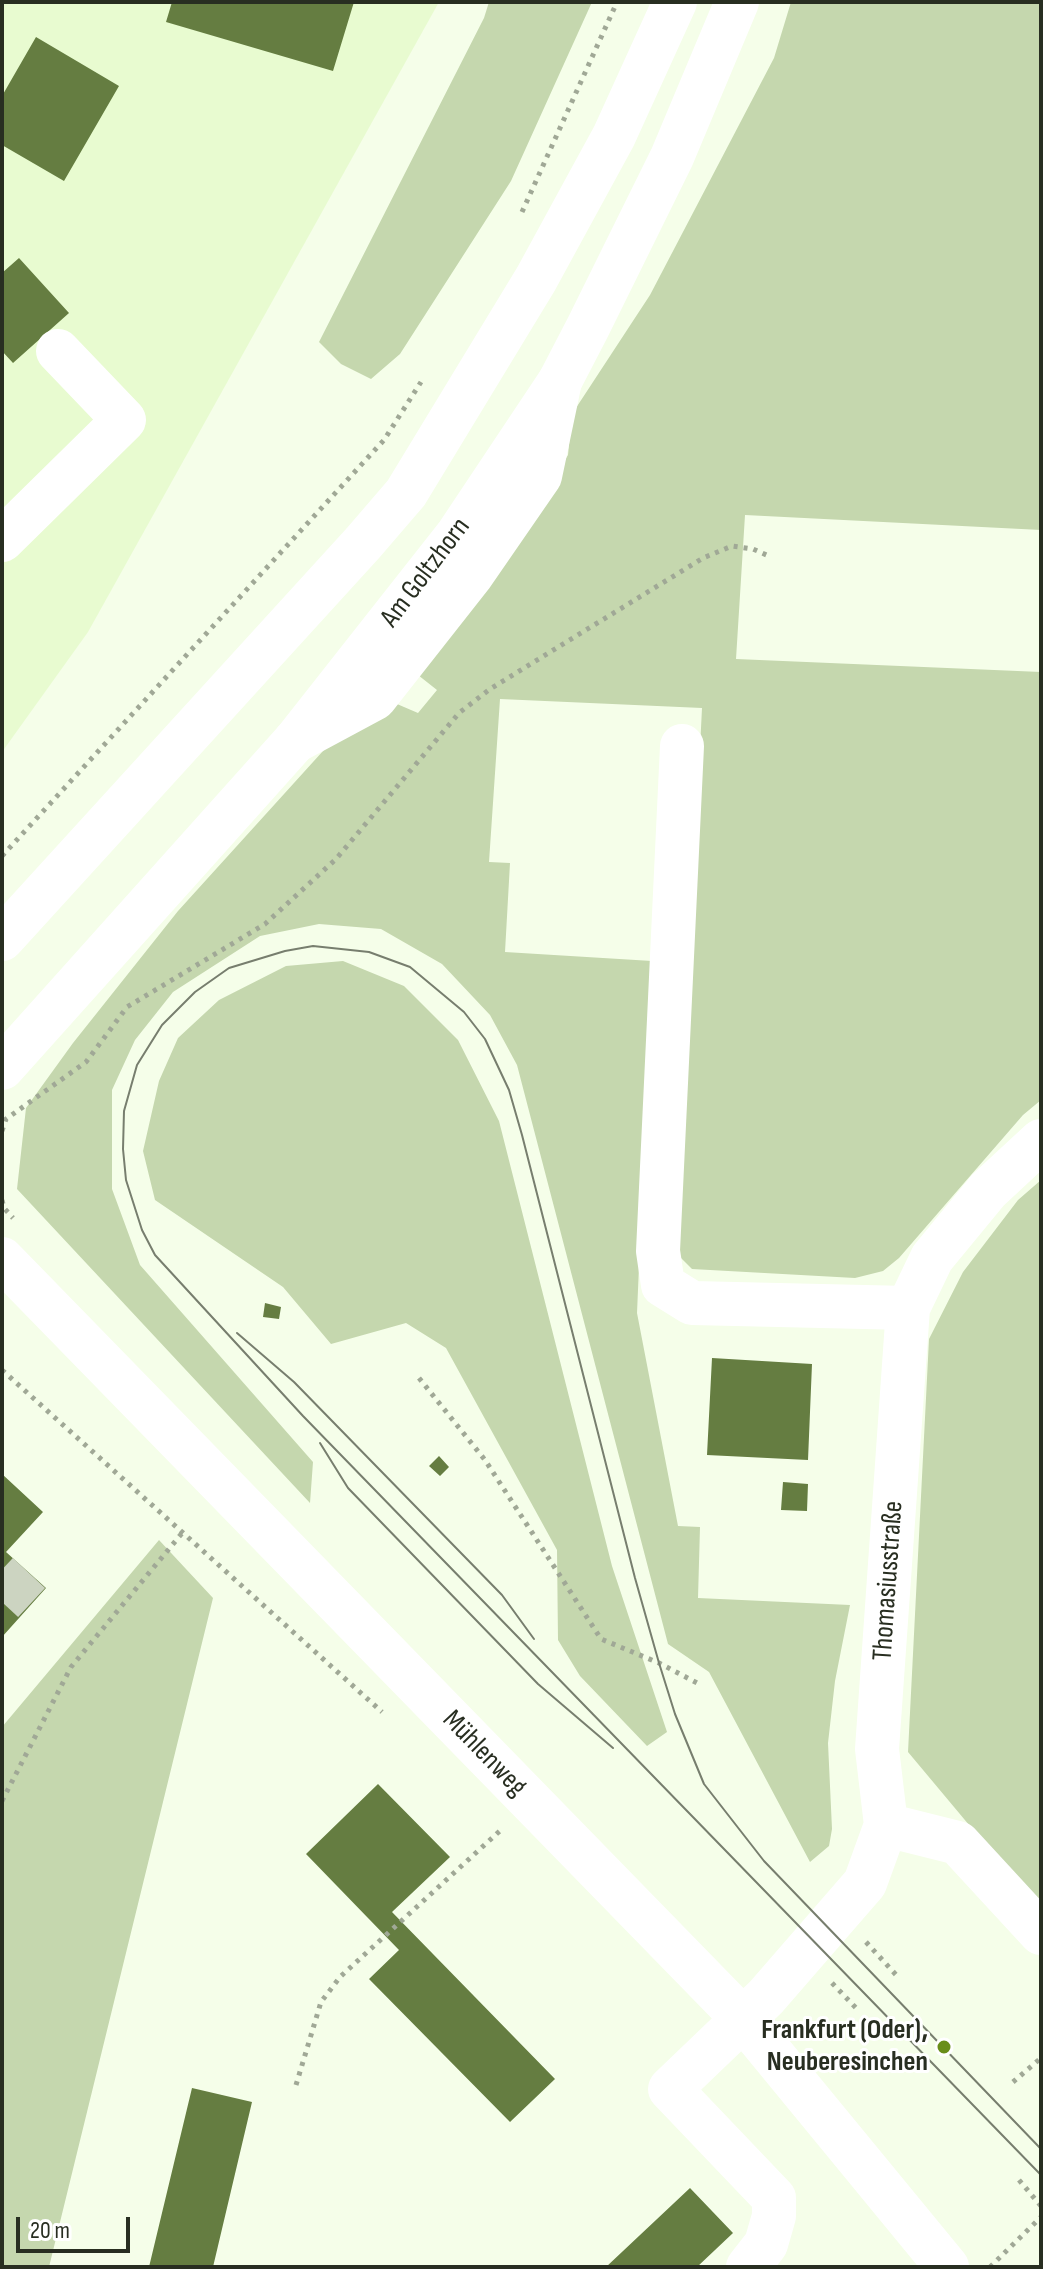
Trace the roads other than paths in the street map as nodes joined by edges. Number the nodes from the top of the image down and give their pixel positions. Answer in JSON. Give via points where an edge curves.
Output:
{"nodes":[{"id":1,"x":675,"y":2,"type":"edge"},
{"id":2,"x":737,"y":2,"type":"edge"},
{"id":3,"x":58,"y":351,"type":"dead end"},
{"id":4,"x":2,"y":540,"type":"edge"},
{"id":5,"x":682,"y":746,"type":"dead end"},
{"id":6,"x":2,"y":939,"type":"edge"},
{"id":7,"x":2,"y":1068,"type":"edge"},
{"id":8,"x":1041,"y":1141,"type":"edge"},
{"id":9,"x":2,"y":1259,"type":"edge"},
{"id":10,"x":908,"y":1308,"type":"junction"},
{"id":11,"x":886,"y":1825,"type":"junction"},
{"id":12,"x":1041,"y":1933,"type":"edge"},
{"id":13,"x":744,"y":2020,"type":"junction"},
{"id":14,"x":748,"y":2267,"type":"edge"},
{"id":15,"x":947,"y":2267,"type":"edge"}],
"edges":[{"from":1,"to":6,"type":"street","via":[[607,149],[536,279],[406,493]]},
{"from":2,"to":7,"type":"street","name":"Am Goltzhorn","via":[[672,157],[560,381],[458,534],[295,741]]},
{"from":3,"to":4,"type":"street","via":[[124,420]]},
{"from":5,"to":10,"type":"street","via":[[658,1251],[663,1285],[692,1303]]},
{"from":8,"to":10,"type":"street","name":"Thomasiusstraße","via":[[988,1190],[932,1258]]},
{"from":9,"to":13,"type":"street","name":"Mühlenweg"},
{"from":10,"to":11,"type":"street","name":"Thomasiusstraße","via":[[877,1749]]},
{"from":11,"to":12,"type":"street","via":[[958,1843]]},
{"from":11,"to":13,"type":"street","name":"Thomasiusstraße","via":[[865,1883]]},
{"from":13,"to":14,"type":"street","name":"Thomasiusstraße","via":[[670,2089],[774,2198],[766,2244]]},
{"from":13,"to":15,"type":"street","name":"Mühlenweg"}]}
